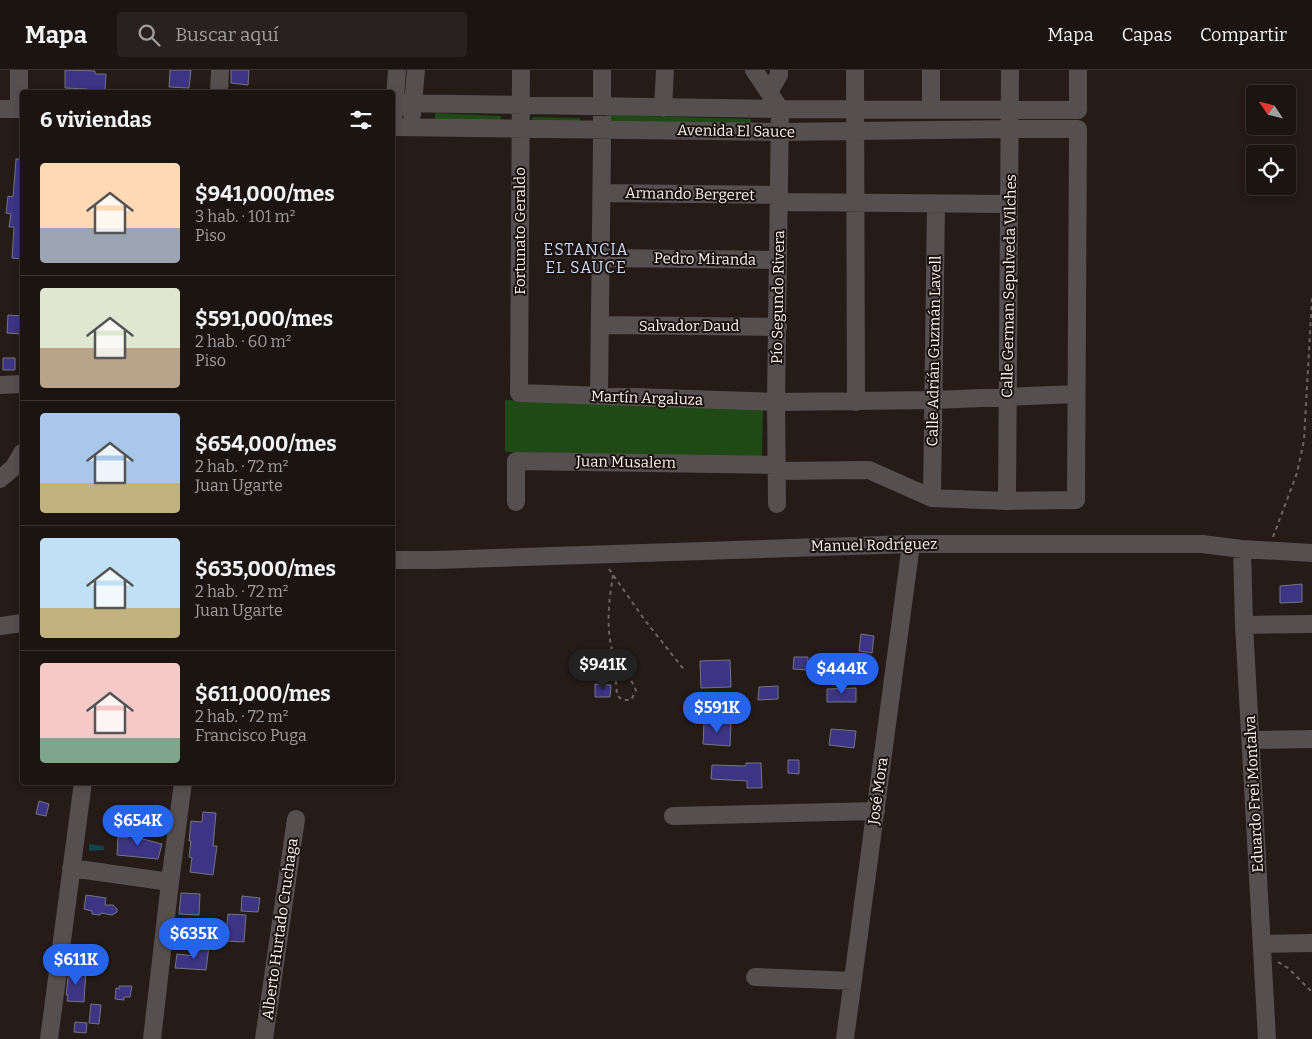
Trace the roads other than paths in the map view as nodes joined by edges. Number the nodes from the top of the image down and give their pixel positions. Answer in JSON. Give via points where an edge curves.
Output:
{"nodes":[{"id":1,"x":19,"y":70,"type":"edge"},
{"id":2,"x":220,"y":70,"type":"edge"},
{"id":3,"x":397,"y":70,"type":"edge"},
{"id":4,"x":416,"y":70,"type":"edge"},
{"id":5,"x":521,"y":70,"type":"edge"},
{"id":6,"x":602,"y":70,"type":"edge"},
{"id":7,"x":665,"y":70,"type":"edge"},
{"id":8,"x":754,"y":70,"type":"edge"},
{"id":9,"x":779,"y":70,"type":"edge"},
{"id":10,"x":855,"y":70,"type":"edge"},
{"id":11,"x":931,"y":70,"type":"edge"},
{"id":12,"x":1010,"y":70,"type":"edge"},
{"id":13,"x":1078,"y":70,"type":"edge"},
{"id":14,"x":20,"y":90,"type":"edge"},
{"id":15,"x":219,"y":90,"type":"edge"},
{"id":16,"x":769,"y":92,"type":"junction"},
{"id":17,"x":395,"y":94,"type":"edge"},
{"id":18,"x":413,"y":104,"type":"junction"},
{"id":19,"x":521,"y":106,"type":"junction"},
{"id":20,"x":601,"y":107,"type":"junction"},
{"id":21,"x":663,"y":108,"type":"junction"},
{"id":22,"x":0,"y":109,"type":"edge"},
{"id":23,"x":20,"y":109,"type":"edge"},
{"id":24,"x":855,"y":109,"type":"junction"},
{"id":25,"x":931,"y":109,"type":"junction"},
{"id":26,"x":1010,"y":109,"type":"junction"},
{"id":27,"x":780,"y":110,"type":"junction"},
{"id":28,"x":395,"y":118,"type":"edge"},
{"id":29,"x":395,"y":120,"type":"edge"},
{"id":30,"x":411,"y":128,"type":"junction"},
{"id":31,"x":521,"y":129,"type":"junction"},
{"id":32,"x":602,"y":129,"type":"junction"},
{"id":33,"x":1010,"y":129,"type":"junction"},
{"id":34,"x":856,"y":131,"type":"junction"},
{"id":35,"x":780,"y":132,"type":"junction"},
{"id":36,"x":602,"y":193,"type":"junction"},
{"id":37,"x":779,"y":199,"type":"junction"},
{"id":38,"x":856,"y":203,"type":"junction"},
{"id":39,"x":936,"y":204,"type":"junction"},
{"id":40,"x":1009,"y":204,"type":"junction"},
{"id":41,"x":601,"y":258,"type":"junction"},
{"id":42,"x":778,"y":260,"type":"junction"},
{"id":43,"x":600,"y":325,"type":"junction"},
{"id":44,"x":778,"y":327,"type":"junction"},
{"id":45,"x":20,"y":380,"type":"edge"},
{"id":46,"x":0,"y":385,"type":"edge"},
{"id":47,"x":519,"y":393,"type":"joint"},
{"id":48,"x":1076,"y":394,"type":"junction"},
{"id":49,"x":599,"y":396,"type":"junction"},
{"id":50,"x":1008,"y":397,"type":"junction"},
{"id":51,"x":934,"y":400,"type":"junction"},
{"id":52,"x":776,"y":402,"type":"junction"},
{"id":53,"x":856,"y":402,"type":"junction"},
{"id":54,"x":20,"y":457,"type":"edge"},
{"id":55,"x":777,"y":468,"type":"junction"},
{"id":56,"x":0,"y":479,"type":"edge"},
{"id":57,"x":932,"y":498,"type":"junction"},
{"id":58,"x":1007,"y":501,"type":"junction"},
{"id":59,"x":516,"y":502,"type":"dead end"},
{"id":60,"x":776,"y":504,"type":"dead end"},
{"id":61,"x":911,"y":544,"type":"junction"},
{"id":62,"x":1242,"y":549,"type":"junction"},
{"id":63,"x":1312,"y":553,"type":"edge"},
{"id":64,"x":395,"y":560,"type":"edge"},
{"id":65,"x":435,"y":560,"type":"junction"},
{"id":66,"x":395,"y":567,"type":"edge"},
{"id":67,"x":20,"y":623,"type":"edge"},
{"id":68,"x":1312,"y":624,"type":"edge"},
{"id":69,"x":1244,"y":625,"type":"junction"},
{"id":70,"x":0,"y":626,"type":"edge"},
{"id":71,"x":1312,"y":739,"type":"edge"},
{"id":72,"x":1251,"y":740,"type":"junction"},
{"id":73,"x":83,"y":785,"type":"edge"},
{"id":74,"x":184,"y":785,"type":"edge"},
{"id":75,"x":876,"y":811,"type":"junction"},
{"id":76,"x":673,"y":816,"type":"dead end"},
{"id":77,"x":296,"y":819,"type":"dead end"},
{"id":78,"x":71,"y":868,"type":"junction"},
{"id":79,"x":170,"y":882,"type":"junction"},
{"id":80,"x":1312,"y":943,"type":"edge"},
{"id":81,"x":1262,"y":944,"type":"junction"},
{"id":82,"x":756,"y":978,"type":"dead end"},
{"id":83,"x":853,"y":981,"type":"junction"},
{"id":84,"x":49,"y":1039,"type":"edge"},
{"id":85,"x":152,"y":1039,"type":"edge"},
{"id":86,"x":264,"y":1039,"type":"edge"},
{"id":87,"x":845,"y":1039,"type":"edge"},
{"id":88,"x":1267,"y":1039,"type":"edge"}],
"edges":[{"from":1,"to":14,"type":"street"},
{"from":2,"to":15,"type":"street"},
{"from":3,"to":17,"type":"street"},
{"from":4,"to":18,"type":"street"},
{"from":5,"to":19,"type":"street","name":"Fortunato Geraldo"},
{"from":6,"to":20,"type":"street"},
{"from":7,"to":21,"type":"street"},
{"from":8,"to":16,"type":"street"},
{"from":9,"to":16,"type":"street"},
{"from":10,"to":24,"type":"street"},
{"from":11,"to":25,"type":"street"},
{"from":12,"to":26,"type":"street","name":"Calle German Sepulveda Vilches"},
{"from":13,"to":26,"type":"street","name":"Avenida El Sauce","via":[[1078,110]]},
{"from":16,"to":27,"type":"street"},
{"from":18,"to":19,"type":"street","name":"Avenida El Sauce"},
{"from":18,"to":28,"type":"street","name":"Avenida El Sauce"},
{"from":18,"to":30,"type":"street"},
{"from":19,"to":20,"type":"street","name":"Avenida El Sauce"},
{"from":19,"to":31,"type":"street","name":"Fortunato Geraldo"},
{"from":20,"to":21,"type":"street","name":"Avenida El Sauce"},
{"from":20,"to":32,"type":"street"},
{"from":21,"to":27,"type":"street","name":"Avenida El Sauce"},
{"from":22,"to":23,"type":"street"},
{"from":24,"to":25,"type":"street","name":"Avenida El Sauce"},
{"from":24,"to":27,"type":"street","name":"Avenida El Sauce"},
{"from":24,"to":34,"type":"street"},
{"from":25,"to":26,"type":"street","name":"Avenida El Sauce"},
{"from":26,"to":33,"type":"street","name":"Calle German Sepulveda Vilches"},
{"from":27,"to":35,"type":"street","name":"Pío Segundo Rivera"},
{"from":29,"to":30,"type":"street","name":"Avenida El Sauce"},
{"from":30,"to":31,"type":"street","name":"Avenida El Sauce"},
{"from":31,"to":32,"type":"street","name":"Avenida El Sauce"},
{"from":31,"to":47,"type":"street","name":"Fortunato Geraldo"},
{"from":32,"to":35,"type":"street","name":"Avenida El Sauce"},
{"from":32,"to":36,"type":"street"},
{"from":33,"to":34,"type":"street","name":"Avenida El Sauce"},
{"from":33,"to":40,"type":"street","name":"Calle German Sepulveda Vilches"},
{"from":33,"to":48,"type":"street","name":"Avenida El Sauce","via":[[1078,129]]},
{"from":34,"to":35,"type":"street","name":"Avenida El Sauce"},
{"from":34,"to":38,"type":"street"},
{"from":35,"to":37,"type":"street","name":"Pío Segundo Rivera"},
{"from":36,"to":37,"type":"street","name":"Armando Bergeret"},
{"from":36,"to":41,"type":"street"},
{"from":37,"to":38,"type":"street","name":"Armando Bergeret"},
{"from":37,"to":42,"type":"street","name":"Pío Segundo Rivera"},
{"from":38,"to":39,"type":"street","name":"Armando Bergeret"},
{"from":38,"to":53,"type":"street"},
{"from":39,"to":40,"type":"street","name":"Armando Bergeret"},
{"from":39,"to":51,"type":"street","name":"Calle Adrián Guzmán Lavell"},
{"from":40,"to":50,"type":"street","name":"Calle German Sepulveda Vilches"},
{"from":41,"to":42,"type":"street","name":"Pedro Miranda"},
{"from":41,"to":43,"type":"street"},
{"from":42,"to":44,"type":"street","name":"Pío Segundo Rivera"},
{"from":43,"to":44,"type":"street","name":"Salvador Daud"},
{"from":43,"to":49,"type":"street"},
{"from":44,"to":52,"type":"street","name":"Pío Segundo Rivera"},
{"from":45,"to":46,"type":"street"},
{"from":47,"to":49,"type":"street","name":"Martín Argaluza"},
{"from":48,"to":50,"type":"street","name":"Martín Argaluza"},
{"from":48,"to":58,"type":"street","via":[[1076,500]]},
{"from":49,"to":52,"type":"street","name":"Martín Argaluza"},
{"from":50,"to":51,"type":"street","name":"Martín Argaluza"},
{"from":50,"to":58,"type":"street","name":"Calle German Sepulveda Vilches"},
{"from":51,"to":53,"type":"street","name":"Martín Argaluza"},
{"from":51,"to":57,"type":"street","name":"Calle Adrián Guzmán Lavell"},
{"from":52,"to":53,"type":"street","name":"Martín Argaluza"},
{"from":52,"to":55,"type":"street","name":"Pío Segundo Rivera"},
{"from":54,"to":56,"type":"street"},
{"from":55,"to":57,"type":"street","via":[[869,470]]},
{"from":55,"to":59,"type":"street","name":"Juan Musalem","via":[[516,461]]},
{"from":55,"to":60,"type":"street","name":"Pío Segundo Rivera"},
{"from":57,"to":58,"type":"street"},
{"from":61,"to":62,"type":"street","name":"Manuel Rodríguez","via":[[1202,544]]},
{"from":61,"to":65,"type":"street","name":"Manuel Rodríguez"},
{"from":61,"to":75,"type":"street","name":"José Mora"},
{"from":62,"to":63,"type":"street","name":"Manuel Rodríguez"},
{"from":62,"to":69,"type":"street","name":"Eduardo Frei Montalva"},
{"from":64,"to":65,"type":"street","name":"Manuel Rodríguez"},
{"from":65,"to":66,"type":"street","name":"Manuel Rodríguez"},
{"from":67,"to":70,"type":"street"},
{"from":68,"to":69,"type":"street"},
{"from":69,"to":72,"type":"street","name":"Eduardo Frei Montalva"},
{"from":71,"to":72,"type":"street"},
{"from":72,"to":81,"type":"street","name":"Eduardo Frei Montalva"},
{"from":73,"to":78,"type":"street"},
{"from":74,"to":79,"type":"street"},
{"from":75,"to":76,"type":"street"},
{"from":75,"to":83,"type":"street","name":"José Mora"},
{"from":77,"to":86,"type":"street","name":"Alberto Hurtado Cruchaga"},
{"from":78,"to":79,"type":"street"},
{"from":78,"to":84,"type":"street"},
{"from":79,"to":85,"type":"street"},
{"from":80,"to":81,"type":"street"},
{"from":81,"to":88,"type":"street","name":"Eduardo Frei Montalva"},
{"from":82,"to":83,"type":"street"},
{"from":83,"to":87,"type":"street","name":"José Mora"}]}
